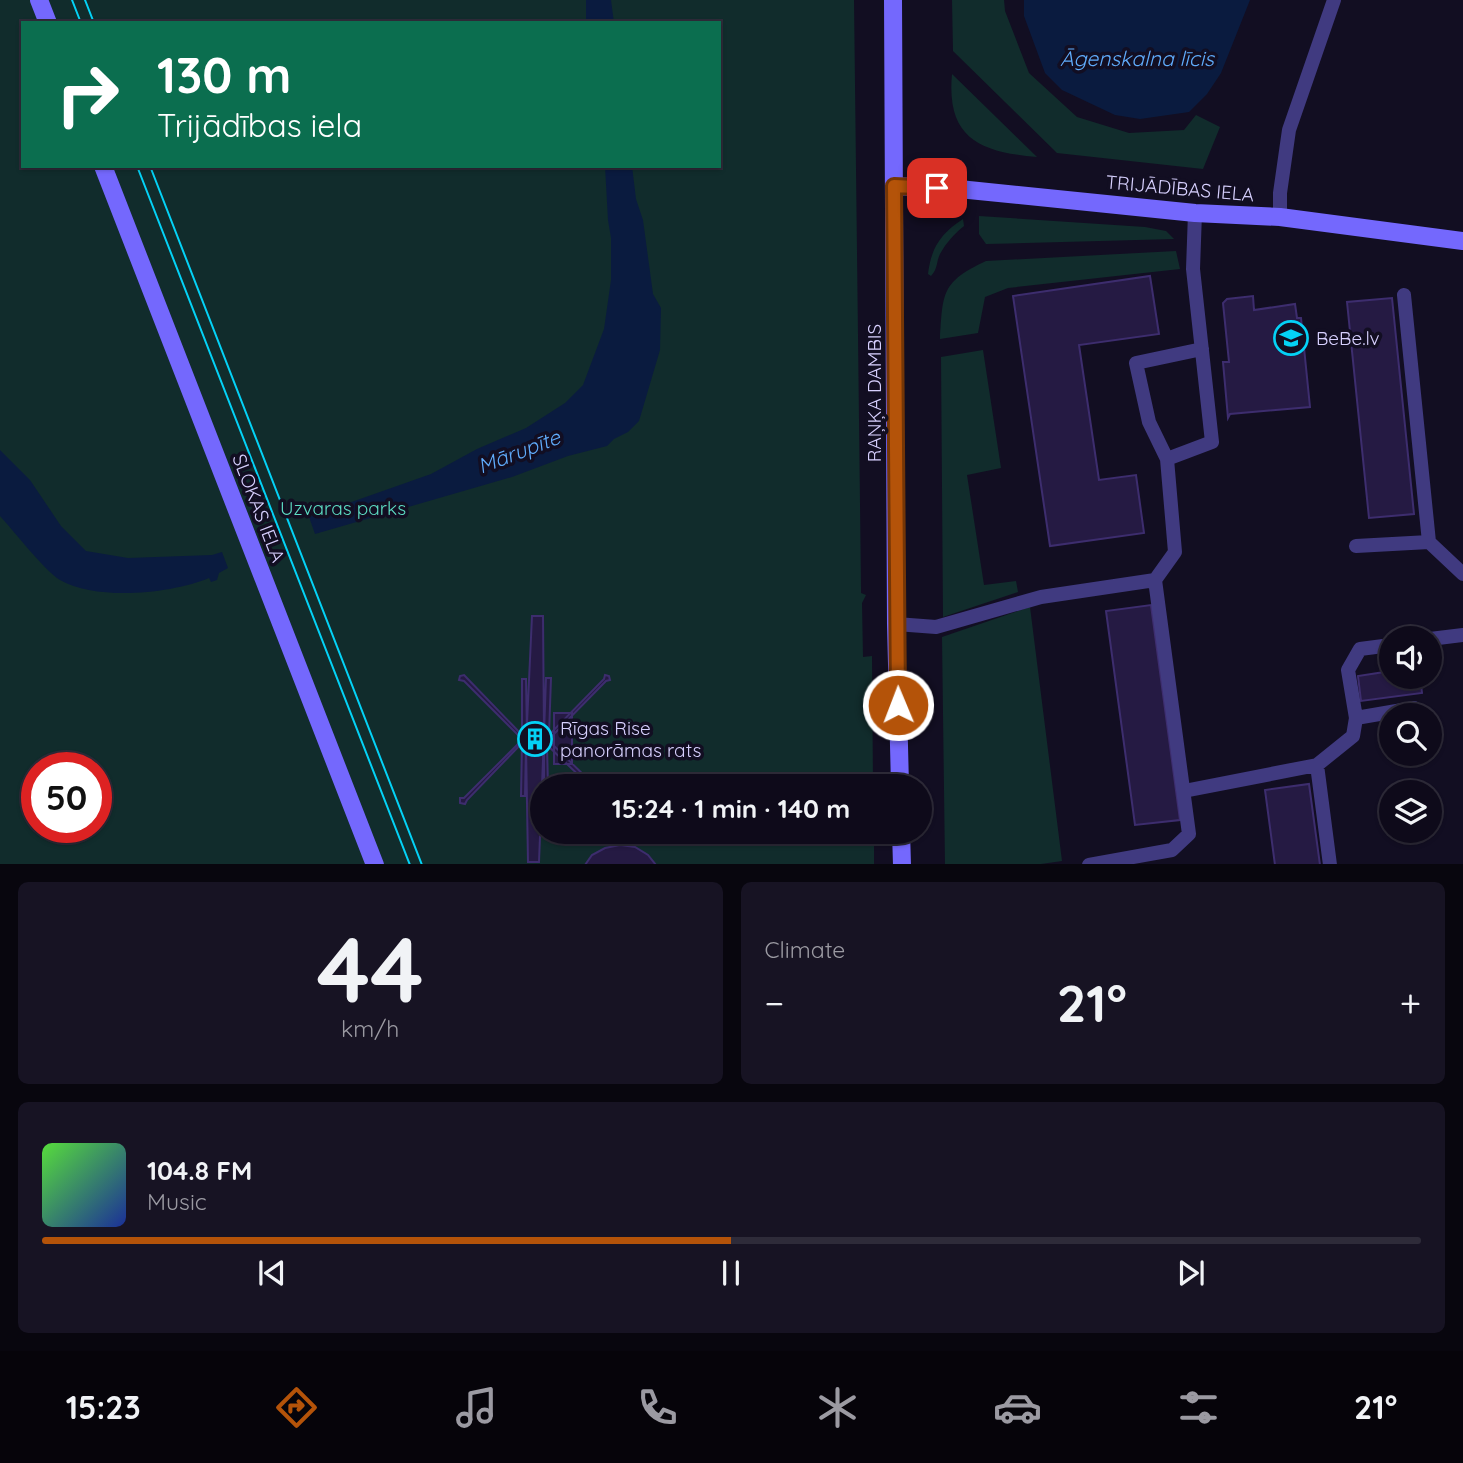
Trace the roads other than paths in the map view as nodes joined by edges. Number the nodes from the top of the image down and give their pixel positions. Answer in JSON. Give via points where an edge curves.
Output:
{"nodes":[{"id":1,"x":39,"y":0,"type":"edge"},
{"id":2,"x":893,"y":0,"type":"edge"},
{"id":3,"x":1334,"y":0,"type":"edge"},
{"id":4,"x":47,"y":21,"type":"edge"},
{"id":5,"x":104,"y":168,"type":"edge"},
{"id":6,"x":894,"y":186,"type":"junction"},
{"id":7,"x":1195,"y":213,"type":"junction"},
{"id":8,"x":1280,"y":217,"type":"junction"},
{"id":9,"x":1463,"y":241,"type":"edge"},
{"id":10,"x":1405,"y":295,"type":"dead end"},
{"id":11,"x":1202,"y":349,"type":"junction"},
{"id":12,"x":1167,"y":459,"type":"junction"},
{"id":13,"x":1429,"y":542,"type":"junction"},
{"id":14,"x":1356,"y":545,"type":"dead end"},
{"id":15,"x":1463,"y":574,"type":"edge"},
{"id":16,"x":1156,"y":580,"type":"junction"},
{"id":17,"x":896,"y":624,"type":"junction"},
{"id":18,"x":1463,"y":635,"type":"edge"},
{"id":19,"x":1442,"y":638,"type":"edge"},
{"id":20,"x":1379,"y":647,"type":"edge"},
{"id":21,"x":1379,"y":714,"type":"edge"},
{"id":22,"x":1356,"y":718,"type":"junction"},
{"id":23,"x":1317,"y":765,"type":"junction"},
{"id":24,"x":900,"y":774,"type":"edge"},
{"id":25,"x":1184,"y":791,"type":"junction"},
{"id":26,"x":901,"y":844,"type":"edge"},
{"id":27,"x":1130,"y":862,"type":"edge"},
{"id":28,"x":375,"y":864,"type":"edge"},
{"id":29,"x":902,"y":864,"type":"edge"},
{"id":30,"x":1089,"y":864,"type":"edge"},
{"id":31,"x":1330,"y":864,"type":"edge"}],
"edges":[{"from":1,"to":4,"type":"main road"},
{"from":2,"to":6,"type":"main road","name":"RAŅĶA DAMBIS"},
{"from":3,"to":8,"type":"lane","via":[[1289,130]]},
{"from":5,"to":28,"type":"main road","name":"SLOKAS IELA"},
{"from":6,"to":7,"type":"main road","name":"TRIJĀDĪBAS IELA"},
{"from":6,"to":17,"type":"main road","name":"RAŅĶA DAMBIS"},
{"from":7,"to":8,"type":"main road","name":"TRIJĀDĪBAS IELA"},
{"from":7,"to":11,"type":"lane","via":[[1193,269]]},
{"from":8,"to":9,"type":"main road","name":"TRIJĀDĪBAS IELA"},
{"from":10,"to":13,"type":"lane"},
{"from":11,"to":12,"type":"lane","via":[[1212,442]]},
{"from":11,"to":12,"type":"lane","via":[[1136,363],[1149,422]]},
{"from":12,"to":16,"type":"lane","via":[[1175,552]]},
{"from":13,"to":14,"type":"lane"},
{"from":13,"to":15,"type":"lane"},
{"from":16,"to":17,"type":"lane","via":[[1041,597],[936,627]]},
{"from":16,"to":25,"type":"lane"},
{"from":17,"to":24,"type":"main road","name":"RAŅĶA DAMBIS"},
{"from":18,"to":19,"type":"lane"},
{"from":20,"to":22,"type":"lane","via":[[1360,649],[1348,670]]},
{"from":21,"to":22,"type":"lane"},
{"from":22,"to":23,"type":"lane","via":[[1353,736]]},
{"from":23,"to":25,"type":"lane"},
{"from":23,"to":31,"type":"lane"},
{"from":25,"to":27,"type":"lane","via":[[1189,834],[1172,850]]},
{"from":26,"to":29,"type":"main road"},
{"from":27,"to":30,"type":"lane"}]}
